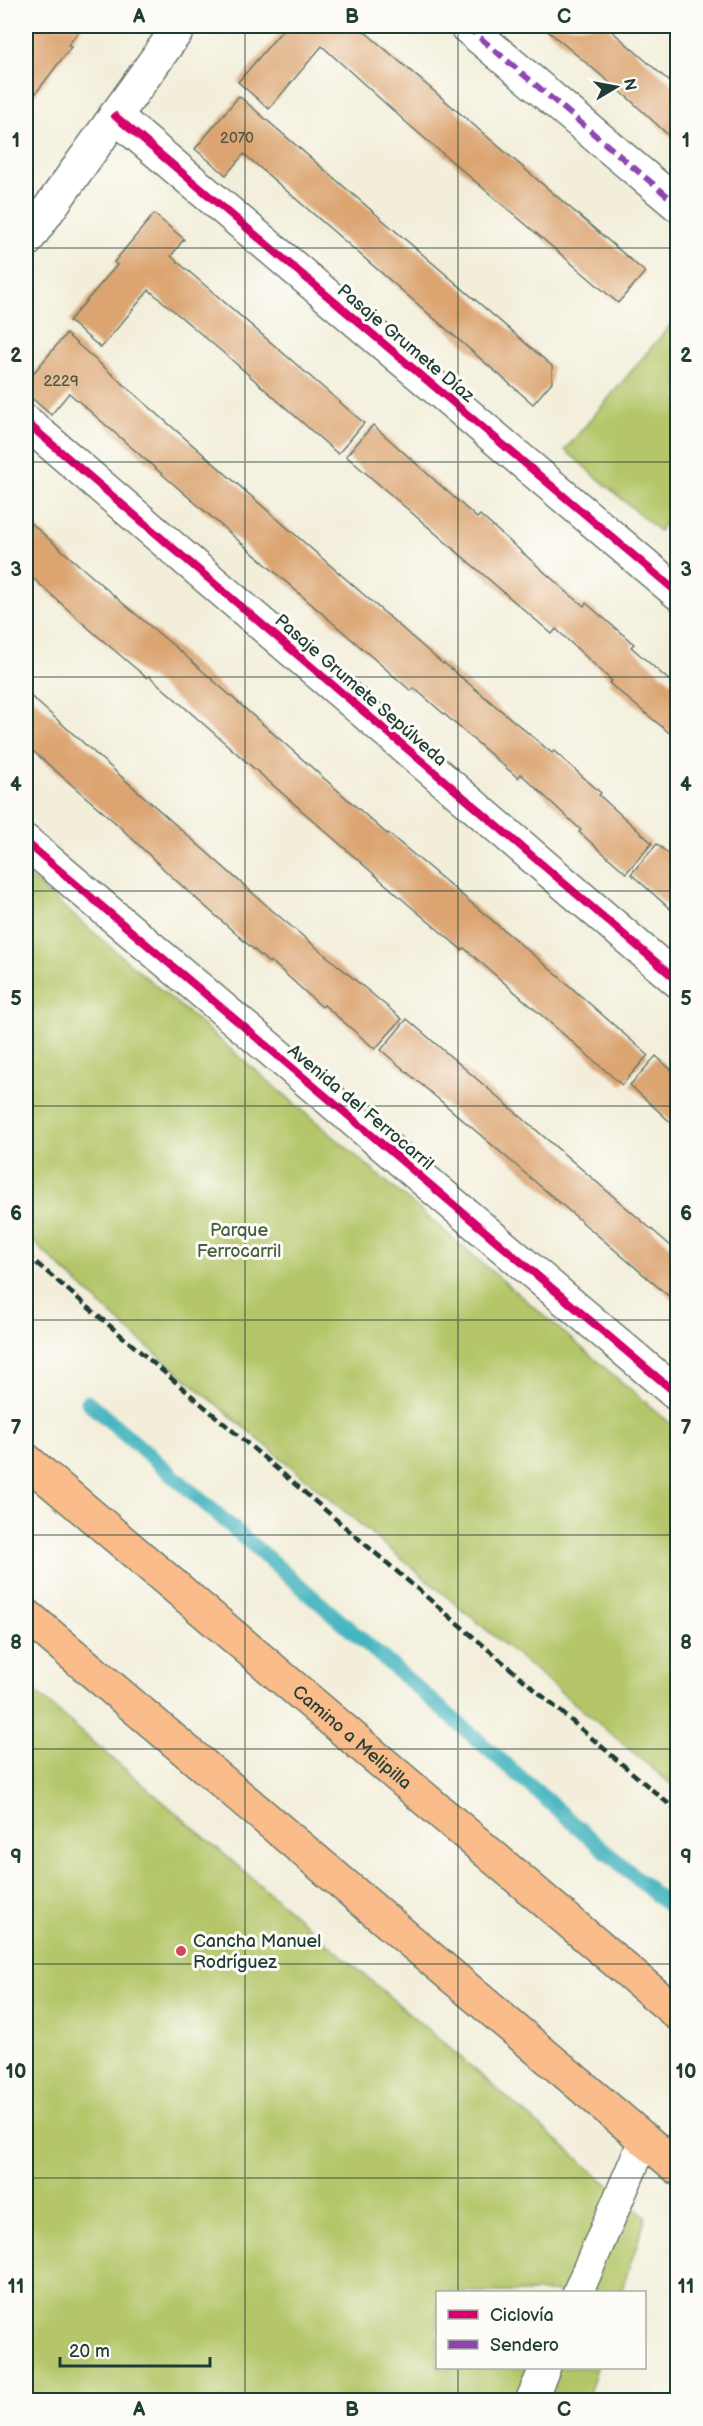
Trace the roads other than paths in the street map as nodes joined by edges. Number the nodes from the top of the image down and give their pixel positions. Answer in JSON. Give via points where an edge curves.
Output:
{"nodes":[{"id":1,"x":180,"y":26,"type":"edge"},
{"id":2,"x":466,"y":26,"type":"edge"},
{"id":3,"x":115,"y":116,"type":"junction"},
{"id":4,"x":678,"y":205,"type":"edge"},
{"id":5,"x":26,"y":242,"type":"edge"},
{"id":6,"x":26,"y":422,"type":"edge"},
{"id":7,"x":678,"y":593,"type":"edge"},
{"id":8,"x":26,"y":842,"type":"edge"},
{"id":9,"x":678,"y":981,"type":"edge"},
{"id":10,"x":678,"y":1395,"type":"edge"},
{"id":11,"x":26,"y":1460,"type":"edge"},
{"id":12,"x":26,"y":1615,"type":"edge"},
{"id":13,"x":678,"y":2014,"type":"edge"},
{"id":14,"x":644,"y":2140,"type":"junction"},
{"id":15,"x":678,"y":2169,"type":"edge"},
{"id":16,"x":578,"y":2291,"type":"edge"},
{"id":17,"x":544,"y":2369,"type":"edge"},
{"id":18,"x":531,"y":2400,"type":"edge"}],
"edges":[{"from":1,"to":3,"type":"street"},
{"from":2,"to":4,"type":"street"},
{"from":3,"to":5,"type":"street"},
{"from":3,"to":7,"type":"street","name":"Pasaje Grumete Díaz"},
{"from":6,"to":9,"type":"street","name":"Pasaje Grumete Sepúlveda"},
{"from":8,"to":10,"type":"street","name":"Avenida del Ferrocarril"},
{"from":11,"to":13,"type":"main road","name":"Camino a Melipilla"},
{"from":12,"to":14,"type":"main road"},
{"from":14,"to":15,"type":"main road"},
{"from":14,"to":16,"type":"lane"},
{"from":17,"to":18,"type":"lane"}]}
